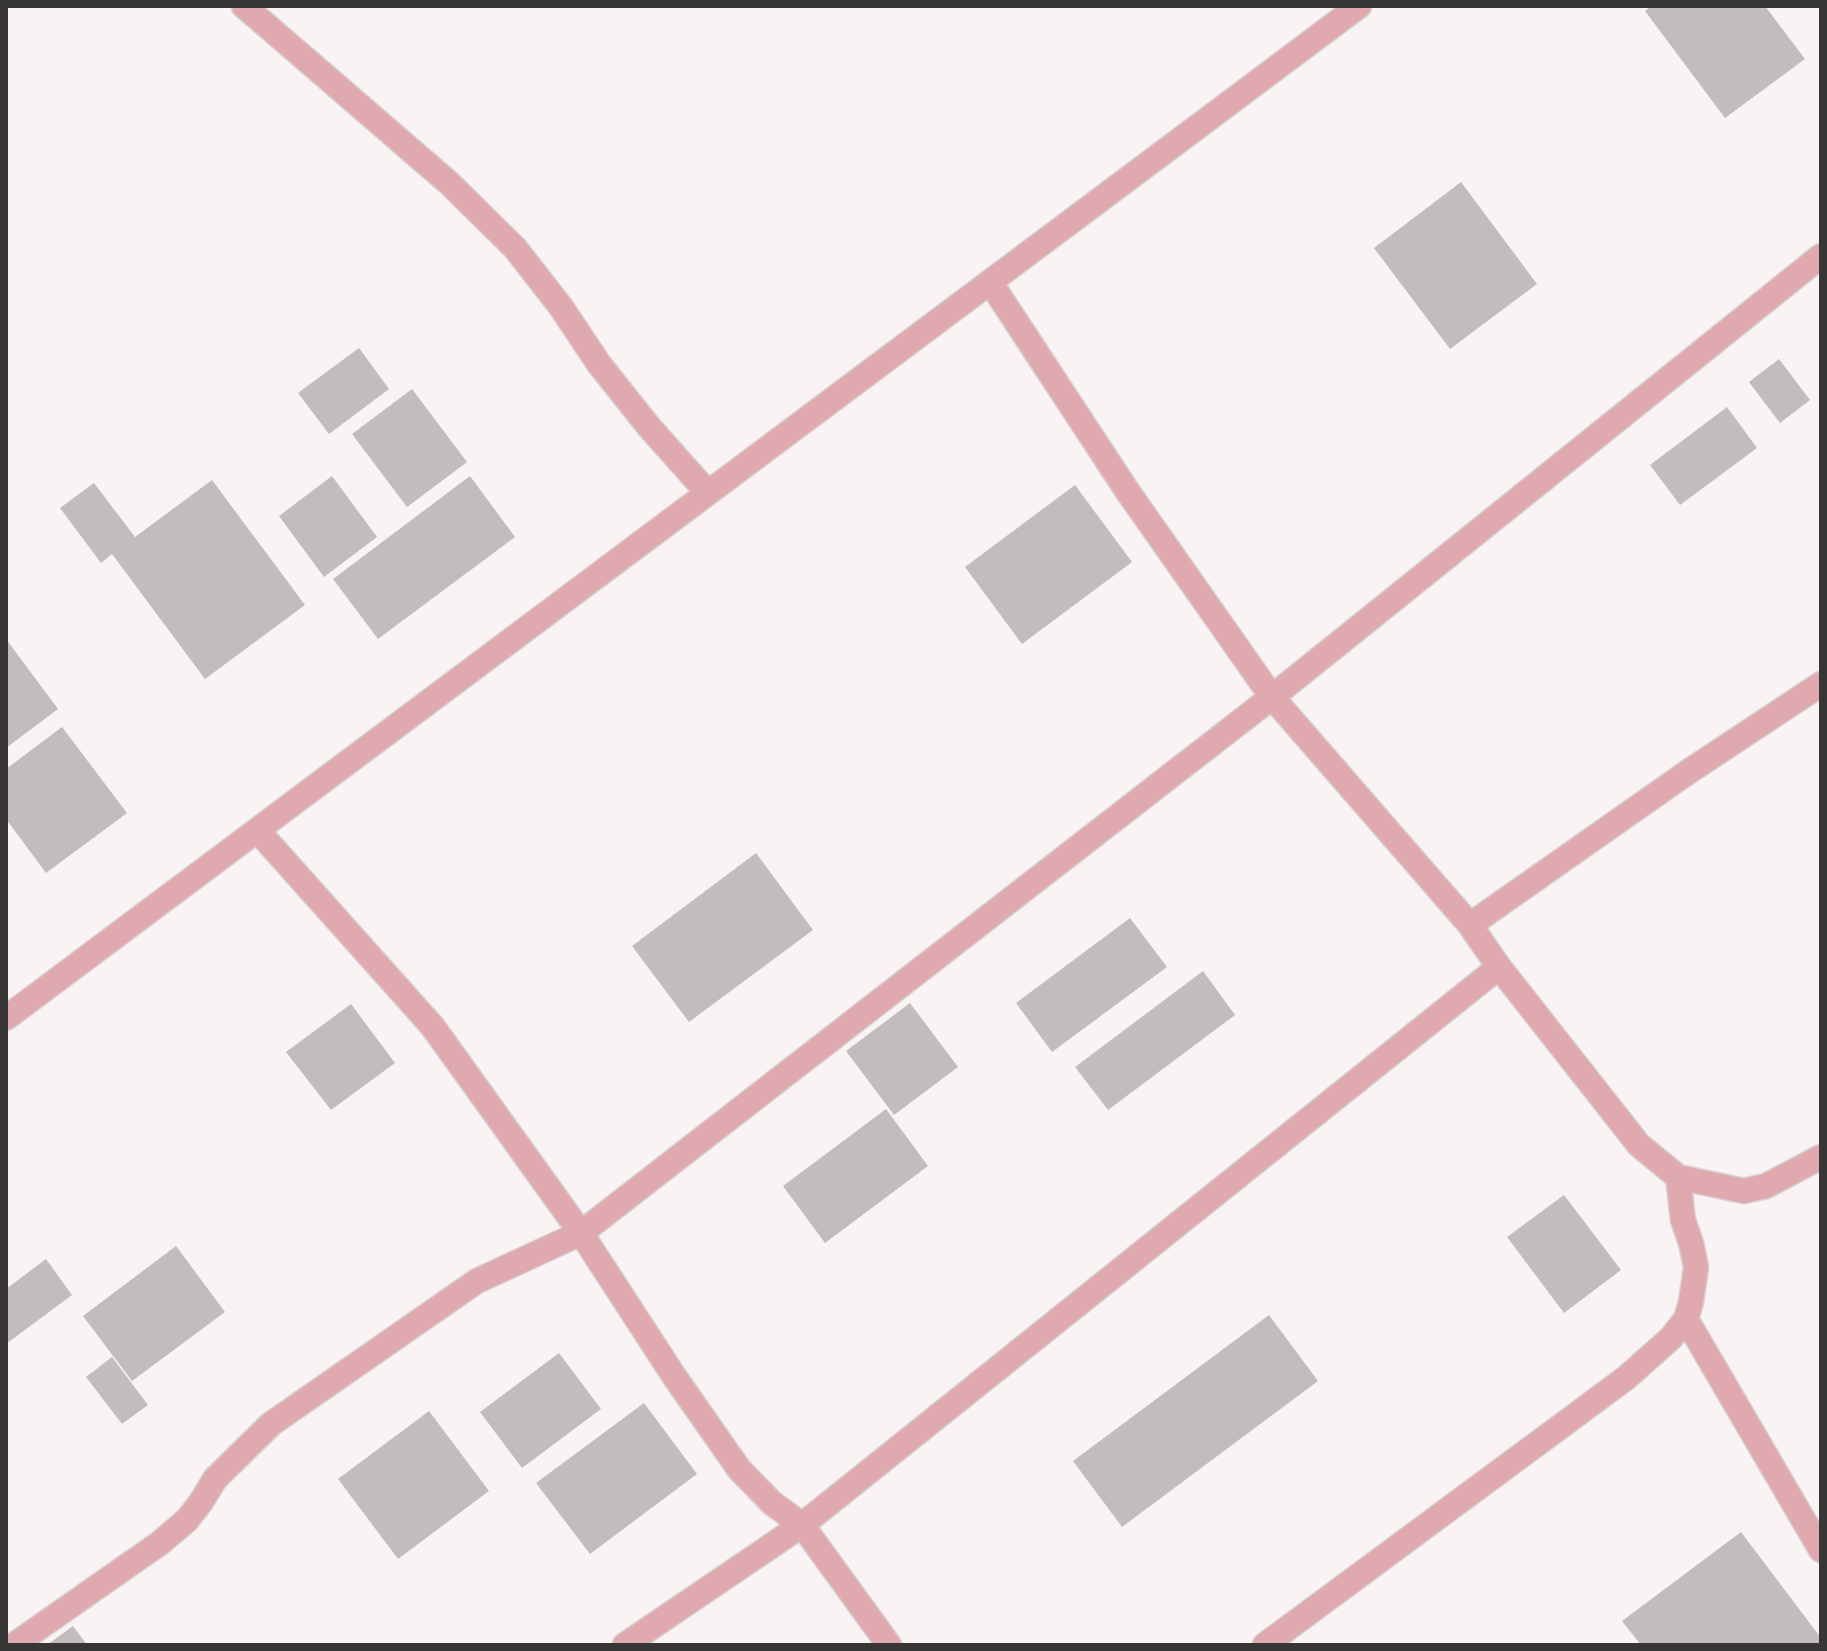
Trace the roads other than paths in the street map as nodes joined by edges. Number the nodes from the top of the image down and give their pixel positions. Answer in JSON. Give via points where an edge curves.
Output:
{"nodes":[{"id":1,"x":244,"y":6,"type":"edge"},
{"id":2,"x":1359,"y":6,"type":"edge"},
{"id":3,"x":1821,"y":256,"type":"edge"},
{"id":4,"x":990,"y":282,"type":"junction"},
{"id":5,"x":708,"y":493,"type":"junction"},
{"id":6,"x":1821,"y":684,"type":"edge"},
{"id":7,"x":1272,"y":697,"type":"junction"},
{"id":8,"x":258,"y":831,"type":"junction"},
{"id":9,"x":1470,"y":925,"type":"junction"},
{"id":10,"x":1499,"y":967,"type":"junction"},
{"id":11,"x":6,"y":1018,"type":"edge"},
{"id":12,"x":1821,"y":1157,"type":"edge"},
{"id":13,"x":1678,"y":1177,"type":"junction"},
{"id":14,"x":581,"y":1233,"type":"junction"},
{"id":15,"x":1686,"y":1319,"type":"junction"},
{"id":16,"x":802,"y":1525,"type":"junction"},
{"id":17,"x":1821,"y":1550,"type":"edge"},
{"id":18,"x":14,"y":1645,"type":"edge"},
{"id":19,"x":625,"y":1645,"type":"edge"},
{"id":20,"x":889,"y":1645,"type":"edge"},
{"id":21,"x":1265,"y":1645,"type":"edge"}],
"edges":[{"from":1,"to":5,"type":"street","via":[[449,183],[515,248],[599,364]]},
{"from":2,"to":4,"type":"street"},
{"from":3,"to":7,"type":"street"},
{"from":4,"to":5,"type":"street"},
{"from":4,"to":7,"type":"street"},
{"from":5,"to":8,"type":"street"},
{"from":6,"to":9,"type":"street"},
{"from":7,"to":9,"type":"street"},
{"from":7,"to":14,"type":"street"},
{"from":8,"to":11,"type":"street"},
{"from":8,"to":14,"type":"street","via":[[433,1027]]},
{"from":9,"to":10,"type":"street"},
{"from":10,"to":13,"type":"street","via":[[1639,1145]]},
{"from":10,"to":16,"type":"street"},
{"from":12,"to":13,"type":"street","via":[[1766,1186],[1744,1191]]},
{"from":13,"to":15,"type":"street","via":[[1696,1267]]},
{"from":14,"to":16,"type":"street","via":[[739,1469]]},
{"from":14,"to":18,"type":"street","via":[[477,1281],[271,1424],[215,1479],[169,1536]]},
{"from":15,"to":17,"type":"street"},
{"from":15,"to":21,"type":"street","via":[[1626,1378]]},
{"from":16,"to":19,"type":"street"},
{"from":16,"to":20,"type":"street"}]}
